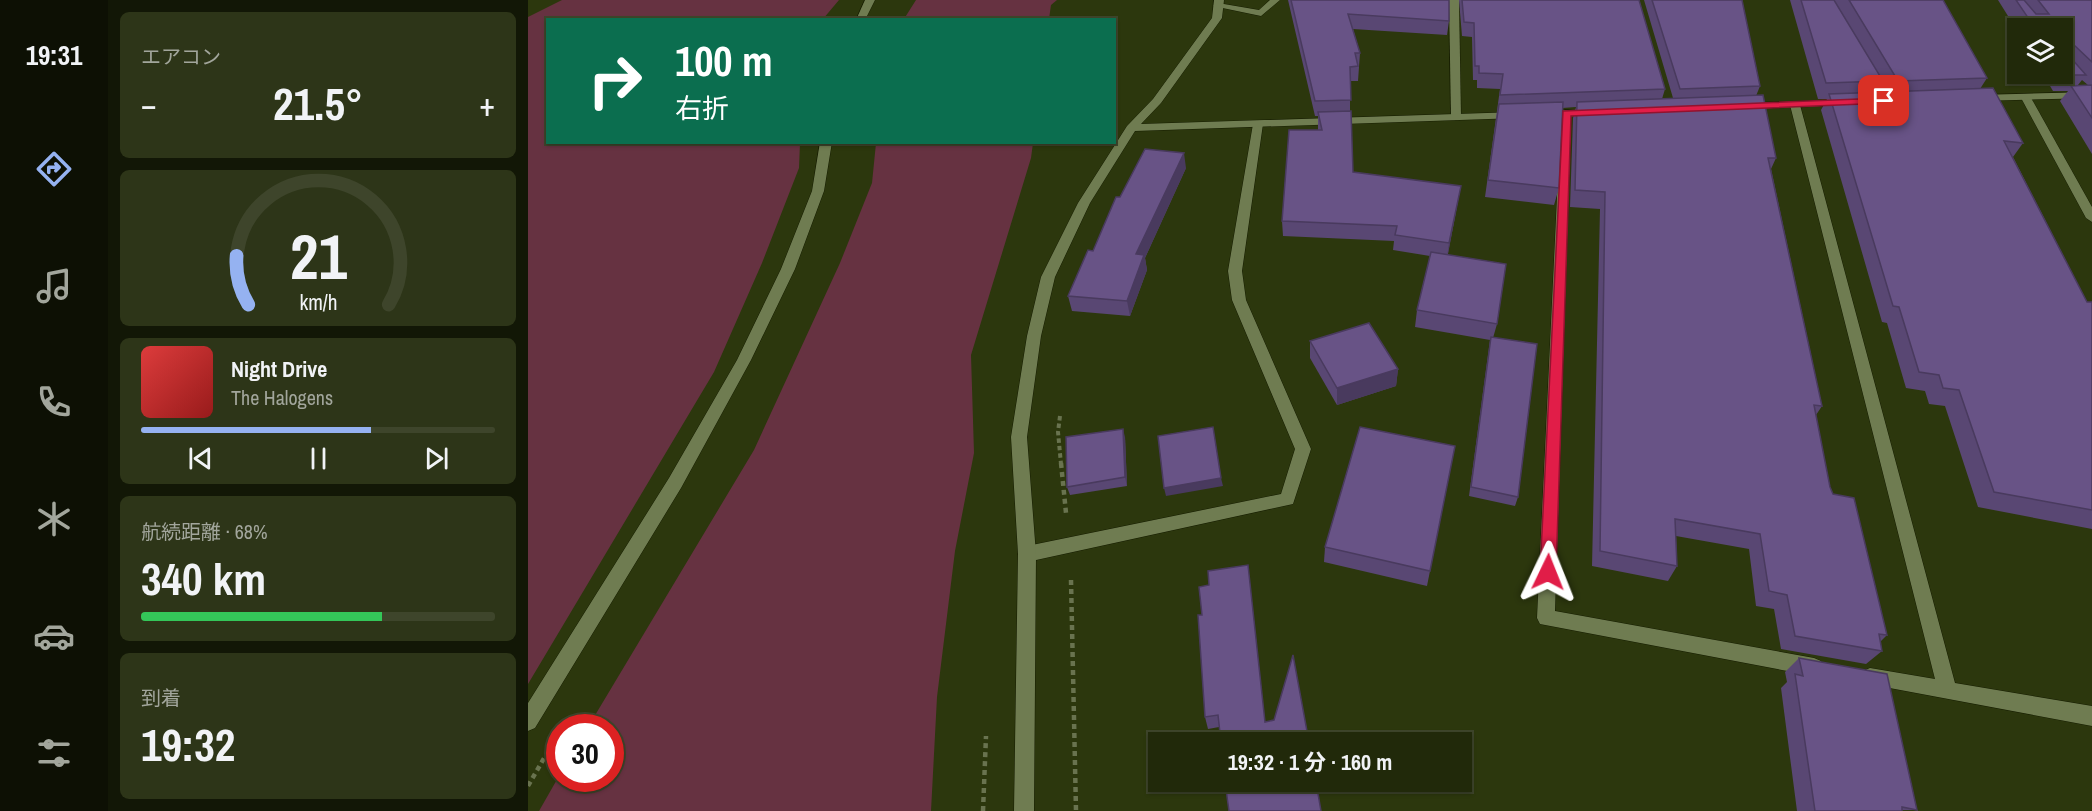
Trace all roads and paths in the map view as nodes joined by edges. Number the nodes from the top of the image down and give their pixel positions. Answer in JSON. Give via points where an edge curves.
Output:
{"nodes":[{"id":1,"x":870,"y":0,"type":"edge"},
{"id":2,"x":1275,"y":0,"type":"edge"},
{"id":3,"x":1454,"y":0,"type":"edge"},
{"id":4,"x":1218,"y":3,"type":"edge"},
{"id":5,"x":861,"y":18,"type":"edge"},
{"id":6,"x":2087,"y":92,"type":"edge"},
{"id":7,"x":2025,"y":96,"type":"junction"},
{"id":8,"x":1965,"y":98,"type":"edge"},
{"id":9,"x":1862,"y":102,"type":"edge"},
{"id":10,"x":1795,"y":105,"type":"junction"},
{"id":11,"x":1738,"y":107,"type":"edge"},
{"id":12,"x":1600,"y":112,"type":"edge"},
{"id":13,"x":1566,"y":113,"type":"junction"},
{"id":14,"x":1456,"y":117,"type":"junction"},
{"id":15,"x":1258,"y":124,"type":"junction"},
{"id":16,"x":1131,"y":128,"type":"junction"},
{"id":17,"x":826,"y":144,"type":"edge"},
{"id":18,"x":2092,"y":218,"type":"edge"},
{"id":19,"x":1060,"y":410,"type":"dead end"},
{"id":20,"x":1067,"y":523,"type":"dead end"},
{"id":21,"x":1027,"y":554,"type":"junction"},
{"id":22,"x":1070,"y":568,"type":"dead end"},
{"id":23,"x":1833,"y":670,"type":"edge"},
{"id":24,"x":1856,"y":674,"type":"edge"},
{"id":25,"x":1948,"y":691,"type":"junction"},
{"id":26,"x":2092,"y":716,"type":"edge"},
{"id":27,"x":528,"y":722,"type":"edge"},
{"id":28,"x":546,"y":755,"type":"edge"},
{"id":29,"x":528,"y":786,"type":"edge"},
{"id":30,"x":1024,"y":811,"type":"edge"},
{"id":31,"x":1077,"y":811,"type":"edge"}],
"edges":[{"from":1,"to":5,"type":"street"},
{"from":2,"to":4,"type":"street","via":[[1261,13]]},
{"from":3,"to":14,"type":"street"},
{"from":4,"to":16,"type":"street","via":[[1217,18],[1193,55]]},
{"from":6,"to":7,"type":"street"},
{"from":7,"to":8,"type":"street"},
{"from":7,"to":18,"type":"street"},
{"from":9,"to":10,"type":"street"},
{"from":10,"to":11,"type":"street"},
{"from":10,"to":25,"type":"street"},
{"from":12,"to":13,"type":"street"},
{"from":13,"to":14,"type":"street"},
{"from":13,"to":23,"type":"street","via":[[1546,618]]},
{"from":14,"to":15,"type":"street"},
{"from":15,"to":16,"type":"street"},
{"from":15,"to":21,"type":"street","via":[[1235,271],[1239,300],[1303,449],[1287,500]]},
{"from":16,"to":21,"type":"street","via":[[1084,202],[1048,276],[1034,336],[1019,437]]},
{"from":17,"to":27,"type":"street","via":[[818,191],[788,269],[744,360],[675,483]]},
{"from":19,"to":20,"type":"path","via":[[1058,432]]},
{"from":21,"to":30,"type":"street"},
{"from":22,"to":31,"type":"path"},
{"from":24,"to":25,"type":"street"},
{"from":25,"to":26,"type":"street"},
{"from":28,"to":29,"type":"path"}]}
